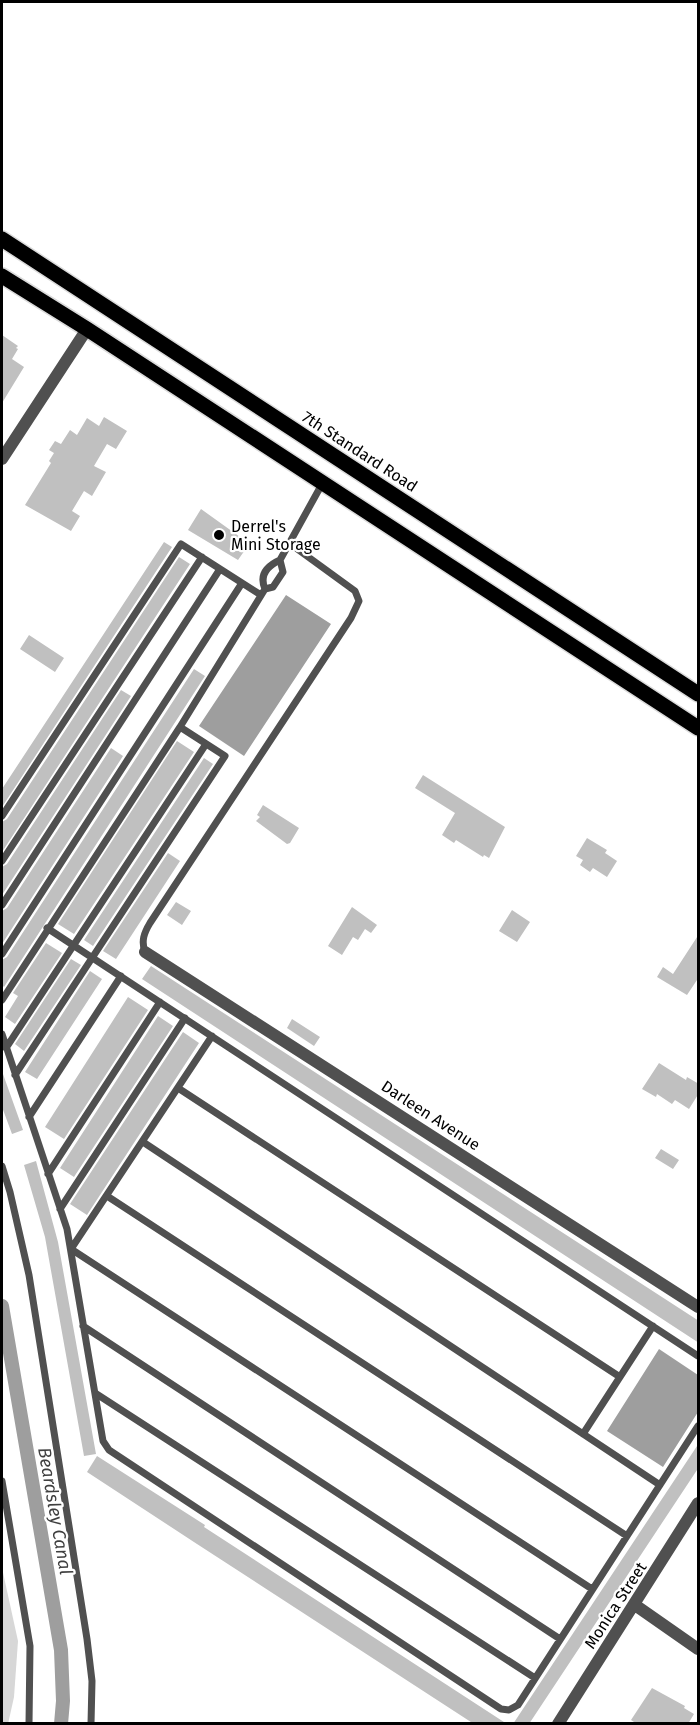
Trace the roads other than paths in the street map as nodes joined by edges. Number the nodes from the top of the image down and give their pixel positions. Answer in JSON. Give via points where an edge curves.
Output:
{"nodes":[{"id":1,"x":2,"y":238,"type":"edge"},
{"id":2,"x":2,"y":276,"type":"edge"},
{"id":3,"x":87,"y":329,"type":"junction"},
{"id":4,"x":2,"y":459,"type":"edge"},
{"id":5,"x":322,"y":484,"type":"junction"},
{"id":6,"x":289,"y":543,"type":"junction"},
{"id":7,"x":202,"y":557,"type":"junction"},
{"id":8,"x":280,"y":560,"type":"junction"},
{"id":9,"x":220,"y":569,"type":"junction"},
{"id":10,"x":242,"y":583,"type":"junction"},
{"id":11,"x":263,"y":592,"type":"junction"},
{"id":12,"x":699,"y":694,"type":"edge"},
{"id":13,"x":180,"y":727,"type":"junction"},
{"id":14,"x":699,"y":728,"type":"edge"},
{"id":15,"x":206,"y":744,"type":"junction"},
{"id":16,"x":2,"y":816,"type":"edge"},
{"id":17,"x":2,"y":861,"type":"edge"},
{"id":18,"x":2,"y":905,"type":"edge"},
{"id":19,"x":48,"y":928,"type":"junction"},
{"id":20,"x":74,"y":945,"type":"junction"},
{"id":21,"x":145,"y":952,"type":"joint"},
{"id":22,"x":2,"y":954,"type":"edge"},
{"id":23,"x":93,"y":958,"type":"junction"},
{"id":24,"x":121,"y":976,"type":"junction"},
{"id":25,"x":2,"y":1000,"type":"edge"},
{"id":26,"x":160,"y":1002,"type":"junction"},
{"id":27,"x":185,"y":1018,"type":"junction"},
{"id":28,"x":2,"y":1034,"type":"edge"},
{"id":29,"x":212,"y":1036,"type":"junction"},
{"id":30,"x":6,"y":1048,"type":"junction"},
{"id":31,"x":15,"y":1075,"type":"junction"},
{"id":32,"x":178,"y":1088,"type":"junction"},
{"id":33,"x":29,"y":1117,"type":"junction"},
{"id":34,"x":144,"y":1142,"type":"junction"},
{"id":35,"x":2,"y":1166,"type":"edge"},
{"id":36,"x":48,"y":1174,"type":"junction"},
{"id":37,"x":107,"y":1196,"type":"junction"},
{"id":38,"x":60,"y":1209,"type":"junction"},
{"id":39,"x":71,"y":1249,"type":"junction"},
{"id":40,"x":699,"y":1307,"type":"edge"},
{"id":41,"x":83,"y":1326,"type":"junction"},
{"id":42,"x":653,"y":1326,"type":"junction"},
{"id":43,"x":699,"y":1356,"type":"edge"},
{"id":44,"x":620,"y":1377,"type":"junction"},
{"id":45,"x":95,"y":1393,"type":"junction"},
{"id":46,"x":699,"y":1426,"type":"edge"},
{"id":47,"x":583,"y":1434,"type":"junction"},
{"id":48,"x":2,"y":1481,"type":"edge"},
{"id":49,"x":660,"y":1485,"type":"junction"},
{"id":50,"x":699,"y":1503,"type":"edge"},
{"id":51,"x":627,"y":1536,"type":"junction"},
{"id":52,"x":592,"y":1589,"type":"junction"},
{"id":53,"x":634,"y":1605,"type":"junction"},
{"id":54,"x":560,"y":1639,"type":"junction"},
{"id":55,"x":699,"y":1649,"type":"edge"},
{"id":56,"x":535,"y":1678,"type":"junction"},
{"id":57,"x":29,"y":1724,"type":"edge"},
{"id":58,"x":91,"y":1724,"type":"edge"},
{"id":59,"x":558,"y":1724,"type":"edge"}],
"edges":[{"from":1,"to":12,"type":"main road","name":"7th Standard Road"},
{"from":2,"to":3,"type":"main road"},
{"from":3,"to":4,"type":"street"},
{"from":3,"to":5,"type":"main road"},
{"from":5,"to":6,"type":"lane"},
{"from":5,"to":14,"type":"main road"},
{"from":6,"to":8,"type":"lane"},
{"from":6,"to":21,"type":"lane","via":[[355,591],[359,601],[144,932]]},
{"from":7,"to":9,"type":"lane"},
{"from":7,"to":16,"type":"lane","via":[[181,544]]},
{"from":7,"to":17,"type":"lane"},
{"from":8,"to":11,"type":"lane","via":[[270,564],[263,574]]},
{"from":8,"to":11,"type":"lane","via":[[283,572],[273,587]]},
{"from":9,"to":10,"type":"lane"},
{"from":9,"to":18,"type":"lane"},
{"from":10,"to":11,"type":"lane"},
{"from":10,"to":22,"type":"lane"},
{"from":11,"to":13,"type":"lane"},
{"from":13,"to":15,"type":"lane"},
{"from":13,"to":19,"type":"lane"},
{"from":15,"to":20,"type":"lane"},
{"from":15,"to":23,"type":"lane","via":[[225,756]]},
{"from":19,"to":20,"type":"lane"},
{"from":19,"to":25,"type":"lane"},
{"from":20,"to":23,"type":"lane"},
{"from":20,"to":30,"type":"lane"},
{"from":21,"to":40,"type":"street","name":"Darleen Avenue"},
{"from":23,"to":24,"type":"lane"},
{"from":23,"to":31,"type":"lane"},
{"from":24,"to":26,"type":"lane"},
{"from":24,"to":33,"type":"lane"},
{"from":26,"to":27,"type":"lane"},
{"from":26,"to":36,"type":"lane"},
{"from":27,"to":29,"type":"lane"},
{"from":27,"to":38,"type":"lane"},
{"from":28,"to":30,"type":"lane"},
{"from":29,"to":32,"type":"lane"},
{"from":29,"to":42,"type":"lane"},
{"from":30,"to":31,"type":"lane"},
{"from":31,"to":33,"type":"lane"},
{"from":32,"to":34,"type":"lane"},
{"from":32,"to":44,"type":"lane"},
{"from":33,"to":36,"type":"lane"},
{"from":34,"to":37,"type":"lane"},
{"from":34,"to":47,"type":"lane"},
{"from":35,"to":58,"type":"lane","via":[[33,1299],[87,1639]]},
{"from":36,"to":38,"type":"lane"},
{"from":37,"to":39,"type":"lane"},
{"from":37,"to":51,"type":"lane"},
{"from":38,"to":39,"type":"lane"},
{"from":39,"to":41,"type":"lane"},
{"from":39,"to":52,"type":"lane"},
{"from":41,"to":45,"type":"lane"},
{"from":41,"to":54,"type":"lane"},
{"from":42,"to":43,"type":"lane"},
{"from":42,"to":44,"type":"lane"},
{"from":44,"to":47,"type":"lane"},
{"from":45,"to":56,"type":"lane"},
{"from":45,"to":56,"type":"lane","via":[[103,1441],[109,1450],[501,1708],[509,1710],[518,1705]]},
{"from":46,"to":49,"type":"lane"},
{"from":47,"to":49,"type":"lane"},
{"from":48,"to":57,"type":"lane","via":[[30,1646]]},
{"from":49,"to":51,"type":"lane"},
{"from":50,"to":53,"type":"street","name":"Monica Street"},
{"from":51,"to":52,"type":"lane"},
{"from":52,"to":54,"type":"lane"},
{"from":53,"to":55,"type":"street"},
{"from":53,"to":59,"type":"street","name":"Monica Street"},
{"from":54,"to":56,"type":"lane"}]}
